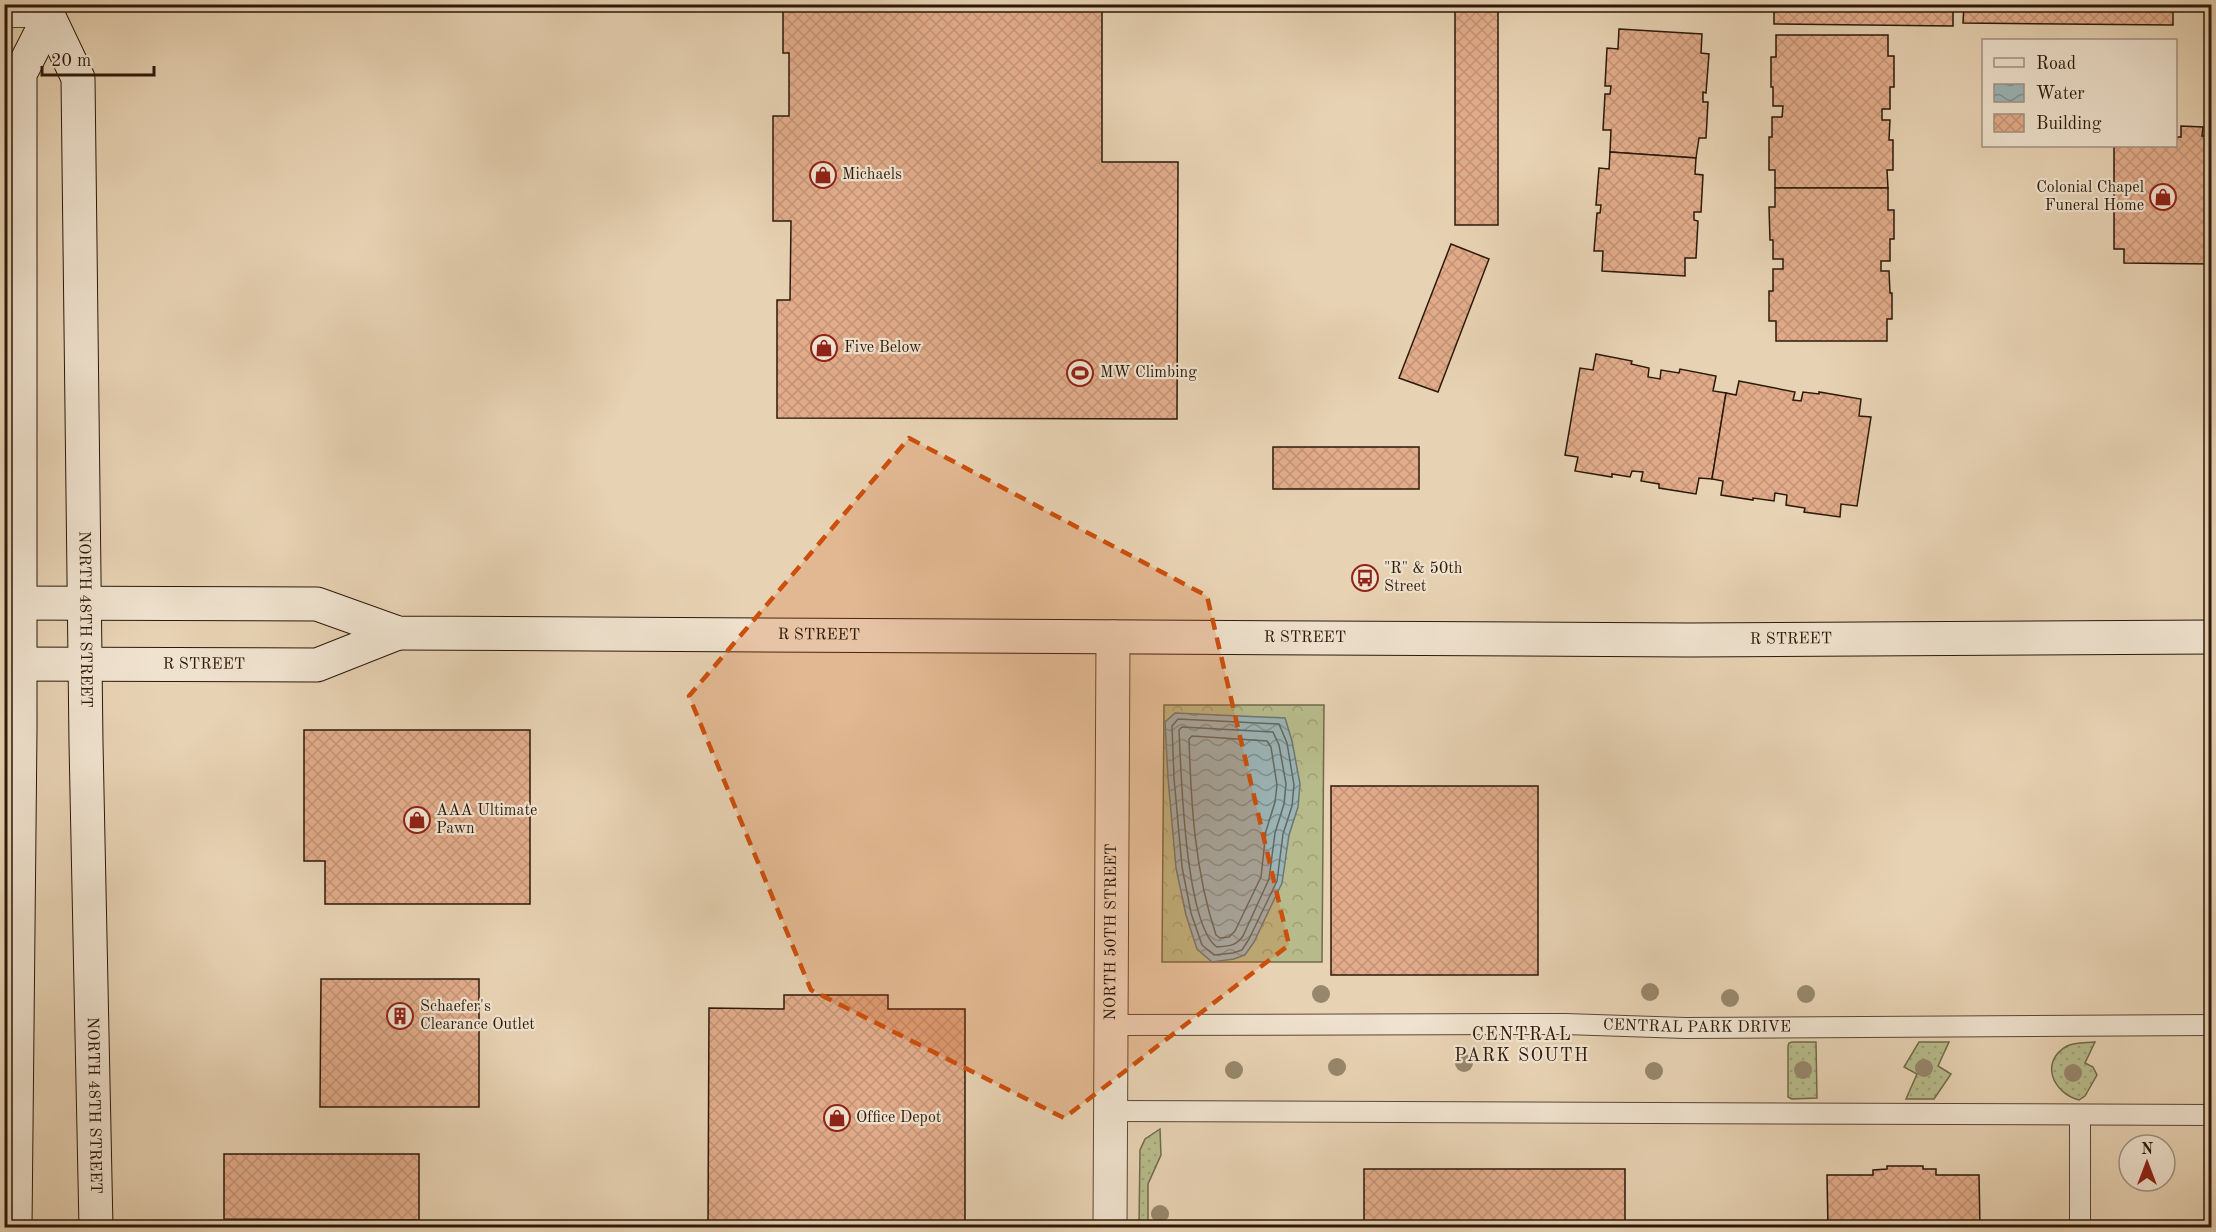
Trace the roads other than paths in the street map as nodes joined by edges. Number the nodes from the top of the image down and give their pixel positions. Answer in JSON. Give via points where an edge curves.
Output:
{"nodes":[{"id":1,"x":49,"y":11,"type":"edge"},
{"id":2,"x":4,"y":17,"type":"edge"},
{"id":3,"x":12,"y":146,"type":"edge"},
{"id":4,"x":12,"y":603,"type":"edge"},
{"id":5,"x":85,"y":603,"type":"junction"},
{"id":6,"x":398,"y":633,"type":"junction"},
{"id":7,"x":1113,"y":637,"type":"junction"},
{"id":8,"x":2211,"y":637,"type":"edge"},
{"id":9,"x":85,"y":663,"type":"junction"},
{"id":10,"x":12,"y":664,"type":"edge"},
{"id":11,"x":1111,"y":1025,"type":"junction"},
{"id":12,"x":2211,"y":1025,"type":"edge"},
{"id":13,"x":1111,"y":1112,"type":"junction"},
{"id":14,"x":2080,"y":1115,"type":"junction"},
{"id":15,"x":2211,"y":1115,"type":"edge"},
{"id":16,"x":15,"y":1227,"type":"edge"},
{"id":17,"x":96,"y":1227,"type":"edge"},
{"id":18,"x":1110,"y":1227,"type":"edge"},
{"id":19,"x":2080,"y":1227,"type":"edge"}],
"edges":[{"from":1,"to":2,"type":"lane"},
{"from":1,"to":3,"type":"main road","via":[[20,74]]},
{"from":1,"to":5,"type":"main road","name":"NORTH 48TH STREET","via":[[78,78]]},
{"from":3,"to":4,"type":"main road"},
{"from":4,"to":5,"type":"main road","name":"R STREET"},
{"from":4,"to":10,"type":"main road"},
{"from":5,"to":6,"type":"main road","name":"R STREET","via":[[317,604]]},
{"from":5,"to":9,"type":"main road","name":"NORTH 48TH STREET"},
{"from":6,"to":7,"type":"main road","name":"R STREET"},
{"from":6,"to":9,"type":"main road","name":"R STREET","via":[[317,665]]},
{"from":7,"to":8,"type":"main road","name":"R STREET"},
{"from":7,"to":11,"type":"main road","name":"NORTH 50TH STREET"},
{"from":9,"to":10,"type":"main road","name":"R STREET"},
{"from":9,"to":17,"type":"main road","name":"NORTH 48TH STREET"},
{"from":10,"to":16,"type":"main road"},
{"from":11,"to":12,"type":"lane","name":"CENTRAL PARK DRIVE","via":[[1565,1024],[1686,1028]]},
{"from":11,"to":13,"type":"main road","name":"NORTH 50TH STREET"},
{"from":13,"to":14,"type":"lane"},
{"from":13,"to":18,"type":"main road","name":"NORTH 50TH STREET"},
{"from":14,"to":15,"type":"lane"},
{"from":14,"to":19,"type":"lane"}]}
